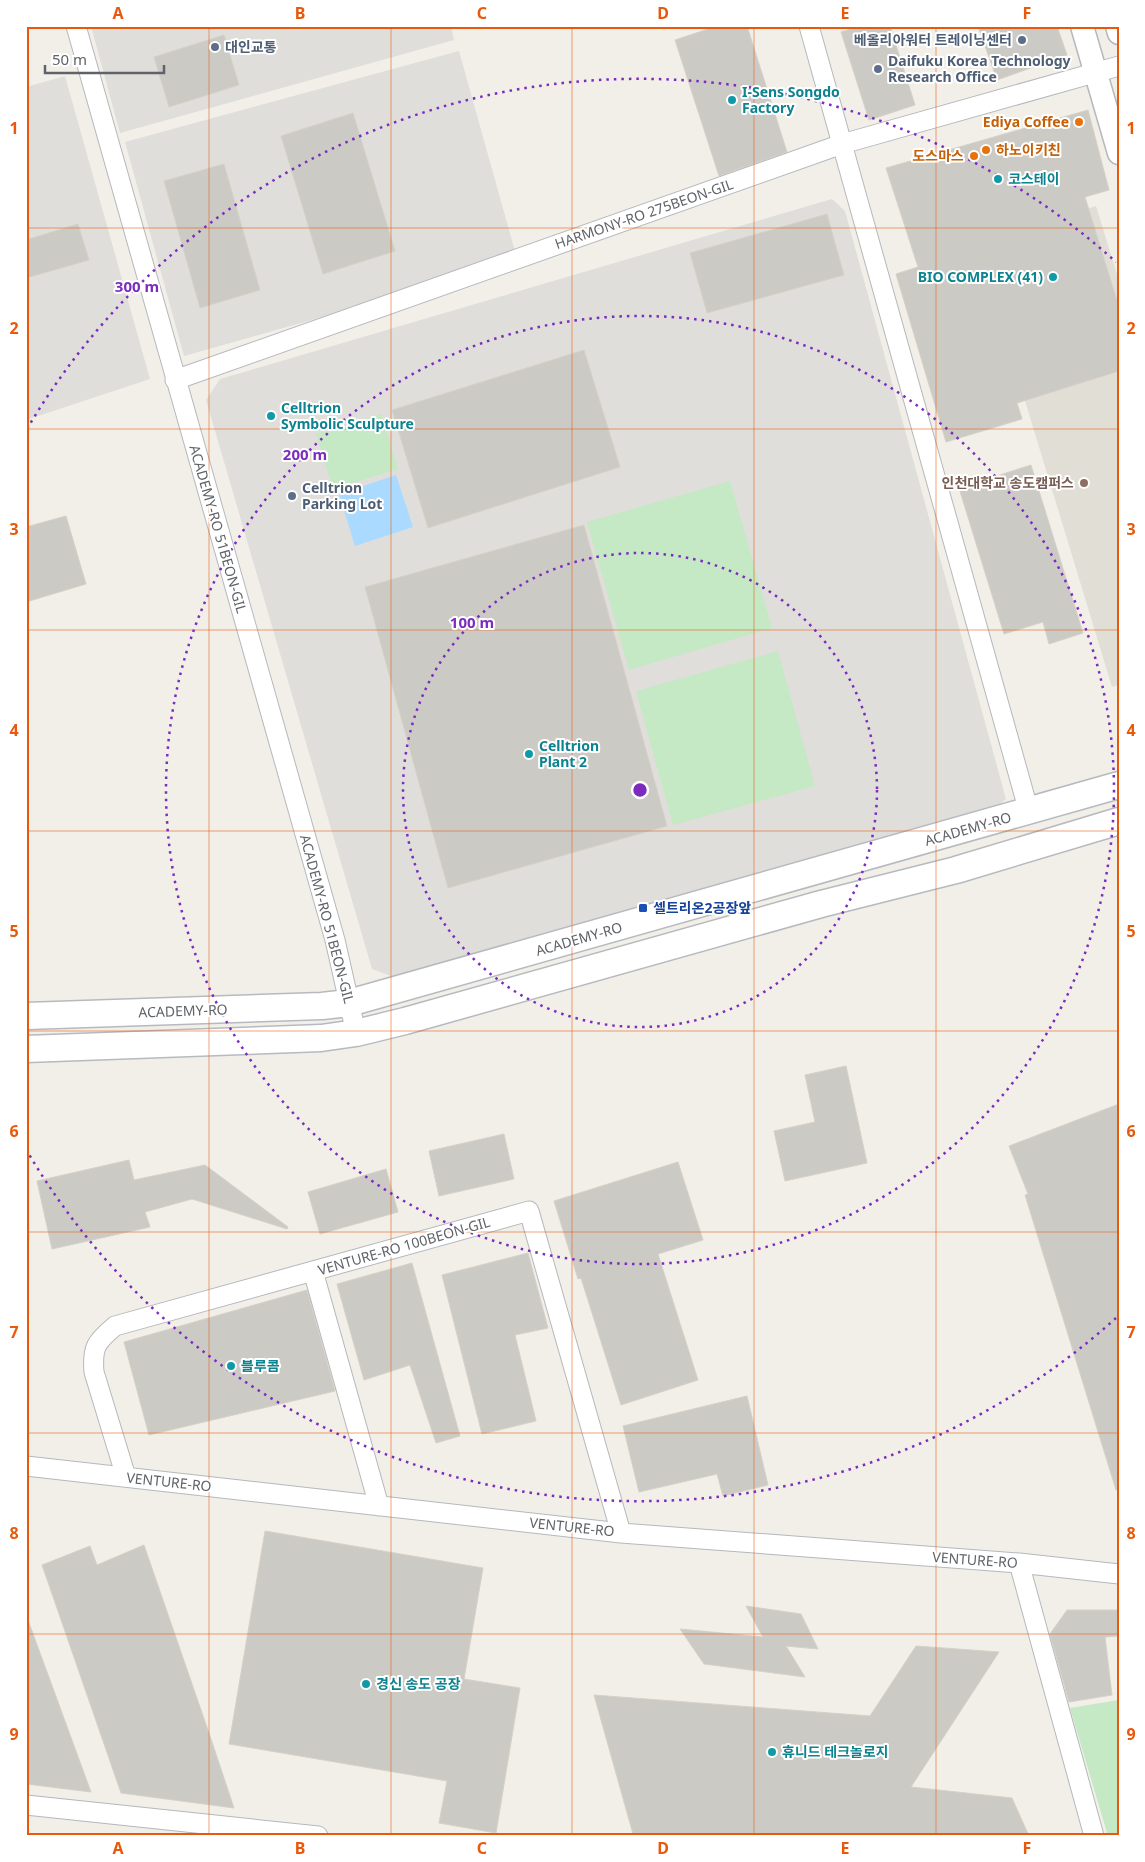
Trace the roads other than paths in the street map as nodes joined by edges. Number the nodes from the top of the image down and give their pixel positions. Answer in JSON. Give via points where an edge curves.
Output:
{"nodes":[{"id":1,"x":76,"y":26,"type":"edge"},
{"id":2,"x":809,"y":26,"type":"edge"},
{"id":3,"x":1082,"y":26,"type":"edge"},
{"id":4,"x":1117,"y":26,"type":"edge"},
{"id":5,"x":1119,"y":33,"type":"edge"},
{"id":6,"x":1119,"y":66,"type":"edge"},
{"id":7,"x":1095,"y":72,"type":"junction"},
{"id":8,"x":842,"y":144,"type":"junction"},
{"id":9,"x":1119,"y":153,"type":"edge"},
{"id":10,"x":175,"y":380,"type":"junction"},
{"id":11,"x":1119,"y":785,"type":"edge"},
{"id":12,"x":1029,"y":812,"type":"junction"},
{"id":13,"x":1119,"y":822,"type":"edge"},
{"id":14,"x":349,"y":1003,"type":"junction"},
{"id":15,"x":26,"y":1016,"type":"edge"},
{"id":16,"x":356,"y":1033,"type":"junction"},
{"id":17,"x":26,"y":1049,"type":"edge"},
{"id":18,"x":313,"y":1271,"type":"junction"},
{"id":19,"x":26,"y":1466,"type":"edge"},
{"id":20,"x":126,"y":1477,"type":"junction"},
{"id":21,"x":379,"y":1506,"type":"junction"},
{"id":22,"x":621,"y":1533,"type":"junction"},
{"id":23,"x":1019,"y":1563,"type":"junction"},
{"id":24,"x":1119,"y":1574,"type":"edge"},
{"id":25,"x":26,"y":1805,"type":"edge"},
{"id":26,"x":318,"y":1836,"type":"edge"},
{"id":27,"x":1094,"y":1836,"type":"edge"}],
"edges":[{"from":1,"to":10,"type":"street","name":"ACADEMY-RO 51BEON-GIL"},
{"from":2,"to":8,"type":"street"},
{"from":3,"to":7,"type":"street"},
{"from":4,"to":5,"type":"street"},
{"from":6,"to":7,"type":"street","name":"HARMONY-RO 275BEON-GIL"},
{"from":7,"to":8,"type":"street","name":"HARMONY-RO 275BEON-GIL"},
{"from":7,"to":9,"type":"street"},
{"from":8,"to":10,"type":"street","name":"HARMONY-RO 275BEON-GIL"},
{"from":8,"to":12,"type":"street"},
{"from":10,"to":14,"type":"street","name":"ACADEMY-RO 51BEON-GIL","via":[[335,940]]},
{"from":11,"to":12,"type":"main road","name":"ACADEMY-RO"},
{"from":12,"to":14,"type":"main road","name":"ACADEMY-RO"},
{"from":13,"to":16,"type":"main road","via":[[956,870],[821,904]]},
{"from":14,"to":15,"type":"main road","name":"ACADEMY-RO"},
{"from":14,"to":16,"type":"street","name":"ACADEMY-RO 51BEON-GIL"},
{"from":16,"to":17,"type":"main road","via":[[311,1038]]},
{"from":18,"to":20,"type":"street","name":"VENTURE-RO 100BEON-GIL","via":[[115,1326],[100,1338],[92,1354],[94,1372]]},
{"from":18,"to":21,"type":"street"},
{"from":18,"to":22,"type":"street","name":"VENTURE-RO 100BEON-GIL","via":[[529,1211]]},
{"from":19,"to":20,"type":"street","name":"VENTURE-RO"},
{"from":20,"to":21,"type":"street","name":"VENTURE-RO"},
{"from":21,"to":22,"type":"street","name":"VENTURE-RO"},
{"from":22,"to":23,"type":"street","name":"VENTURE-RO"},
{"from":23,"to":24,"type":"street","name":"VENTURE-RO"},
{"from":23,"to":27,"type":"street"},
{"from":25,"to":26,"type":"street"}]}
